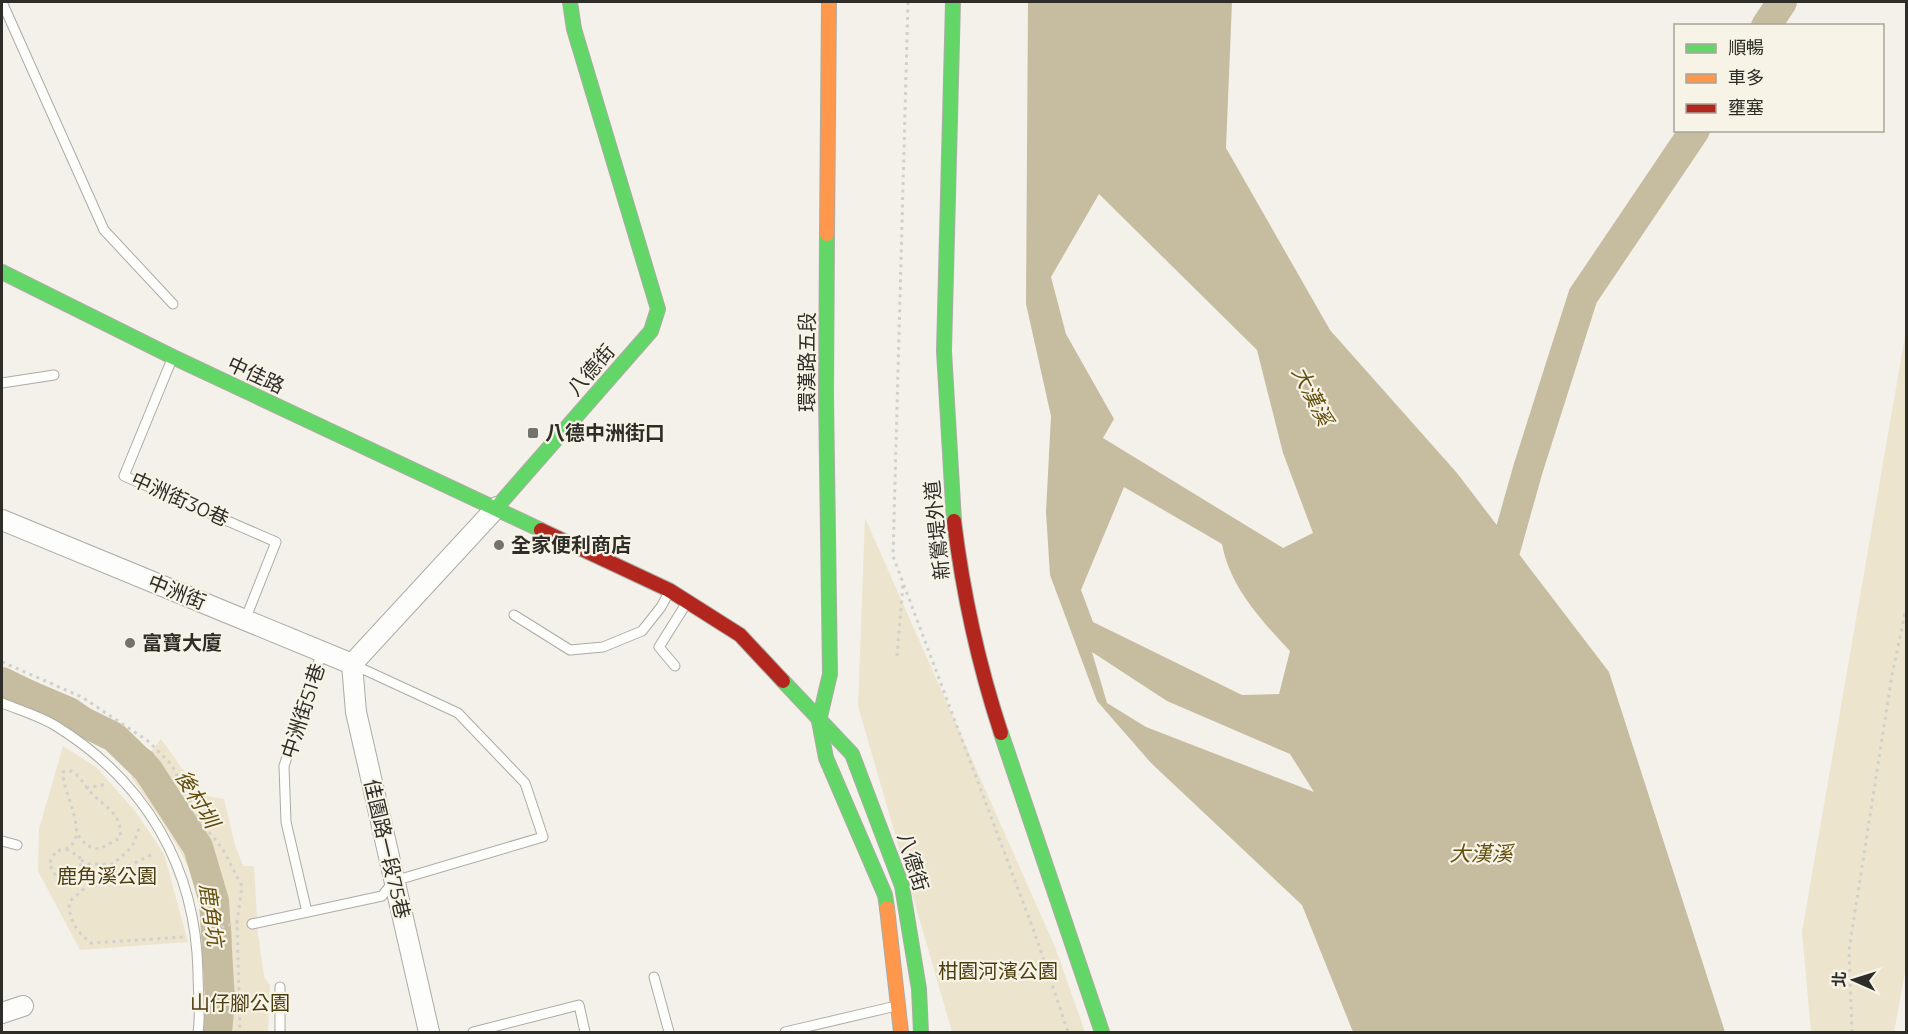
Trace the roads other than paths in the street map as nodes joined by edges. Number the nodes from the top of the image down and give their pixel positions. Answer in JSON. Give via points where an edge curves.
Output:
{"nodes":[{"id":1,"x":2,"y":2,"type":"edge"},
{"id":2,"x":570,"y":2,"type":"edge"},
{"id":3,"x":829,"y":2,"type":"edge"},
{"id":4,"x":953,"y":2,"type":"edge"},
{"id":5,"x":2,"y":272,"type":"edge"},
{"id":6,"x":172,"y":304,"type":"dead end"},
{"id":7,"x":173,"y":357,"type":"junction"},
{"id":8,"x":54,"y":375,"type":"dead end"},
{"id":9,"x":2,"y":383,"type":"edge"},
{"id":10,"x":497,"y":507,"type":"junction"},
{"id":11,"x":2,"y":520,"type":"edge"},
{"id":12,"x":669,"y":590,"type":"junction"},
{"id":13,"x":688,"y":601,"type":"junction"},
{"id":14,"x":514,"y":615,"type":"dead end"},
{"id":15,"x":245,"y":620,"type":"junction"},
{"id":16,"x":322,"y":652,"type":"junction"},
{"id":17,"x":352,"y":664,"type":"junction"},
{"id":18,"x":675,"y":666,"type":"dead end"},
{"id":19,"x":2,"y":703,"type":"edge"},
{"id":20,"x":819,"y":721,"type":"junction"},
{"id":21,"x":2,"y":841,"type":"edge"},
{"id":22,"x":17,"y":845,"type":"dead end"},
{"id":23,"x":394,"y":880,"type":"junction"},
{"id":24,"x":902,"y":886,"type":"junction"},
{"id":25,"x":306,"y":912,"type":"junction"},
{"id":26,"x":252,"y":924,"type":"dead end"},
{"id":27,"x":654,"y":977,"type":"dead end"},
{"id":28,"x":280,"y":987,"type":"dead end"},
{"id":29,"x":900,"y":1005,"type":"junction"},
{"id":30,"x":23,"y":1006,"type":"dead end"},
{"id":31,"x":934,"y":1006,"type":"dead end"},
{"id":32,"x":2,"y":1013,"type":"edge"},
{"id":33,"x":198,"y":1032,"type":"edge"},
{"id":34,"x":280,"y":1032,"type":"edge"},
{"id":35,"x":429,"y":1032,"type":"edge"},
{"id":36,"x":473,"y":1032,"type":"edge"},
{"id":37,"x":585,"y":1032,"type":"edge"},
{"id":38,"x":669,"y":1032,"type":"edge"},
{"id":39,"x":785,"y":1032,"type":"edge"},
{"id":40,"x":901,"y":1032,"type":"edge"},
{"id":41,"x":921,"y":1032,"type":"edge"},
{"id":42,"x":1102,"y":1032,"type":"edge"}],
"edges":[{"from":1,"to":6,"type":"lane","via":[[104,230]]},
{"from":2,"to":10,"type":"street","name":"八德街","via":[[574,29],[658,309],[651,331]]},
{"from":3,"to":20,"type":"street","name":"環漢路五段","via":[[826,395],[830,674]]},
{"from":4,"to":42,"type":"street","name":"新鶯堤外道","via":[[944,351],[950,488],[961,581],[980,669]]},
{"from":5,"to":7,"type":"street","name":"中佳路"},
{"from":7,"to":10,"type":"street","name":"中佳路"},
{"from":7,"to":15,"type":"lane","name":"中洲街30巷","via":[[124,476],[276,542]]},
{"from":8,"to":9,"type":"lane"},
{"from":10,"to":12,"type":"street","name":"八德街"},
{"from":10,"to":17,"type":"street"},
{"from":11,"to":15,"type":"street","name":"中洲街"},
{"from":12,"to":13,"type":"street","name":"八德街"},
{"from":12,"to":14,"type":"lane","via":[[642,631],[603,647],[570,650]]},
{"from":13,"to":18,"type":"lane","via":[[659,647]]},
{"from":13,"to":20,"type":"street","name":"八德街","via":[[740,635]]},
{"from":15,"to":16,"type":"street","name":"中洲街"},
{"from":16,"to":17,"type":"street","name":"中洲街"},
{"from":16,"to":25,"type":"lane","name":"中洲街51巷","via":[[284,766],[285,822]]},
{"from":17,"to":23,"type":"street","name":"佳園路一段75巷","via":[[356,712]]},
{"from":17,"to":23,"type":"lane","via":[[458,713],[525,783],[543,837]]},
{"from":19,"to":33,"type":"lane","via":[[54,725],[91,750],[128,783],[174,855],[197,934]]},
{"from":20,"to":24,"type":"street","name":"八德街","via":[[852,754]]},
{"from":20,"to":29,"type":"street","name":"八德街","via":[[826,758],[885,895]]},
{"from":21,"to":22,"type":"lane"},
{"from":23,"to":25,"type":"lane","via":[[382,896]]},
{"from":23,"to":35,"type":"street","name":"佳園路一段75巷"},
{"from":24,"to":31,"type":"street","via":[[926,948]]},
{"from":24,"to":41,"type":"street","name":"八德街","via":[[919,989]]},
{"from":25,"to":26,"type":"lane"},
{"from":27,"to":38,"type":"lane"},
{"from":28,"to":34,"type":"lane"},
{"from":29,"to":39,"type":"lane"},
{"from":29,"to":40,"type":"street","name":"八德街"},
{"from":30,"to":32,"type":"street"},
{"from":36,"to":37,"type":"lane","via":[[579,1005]]}]}
